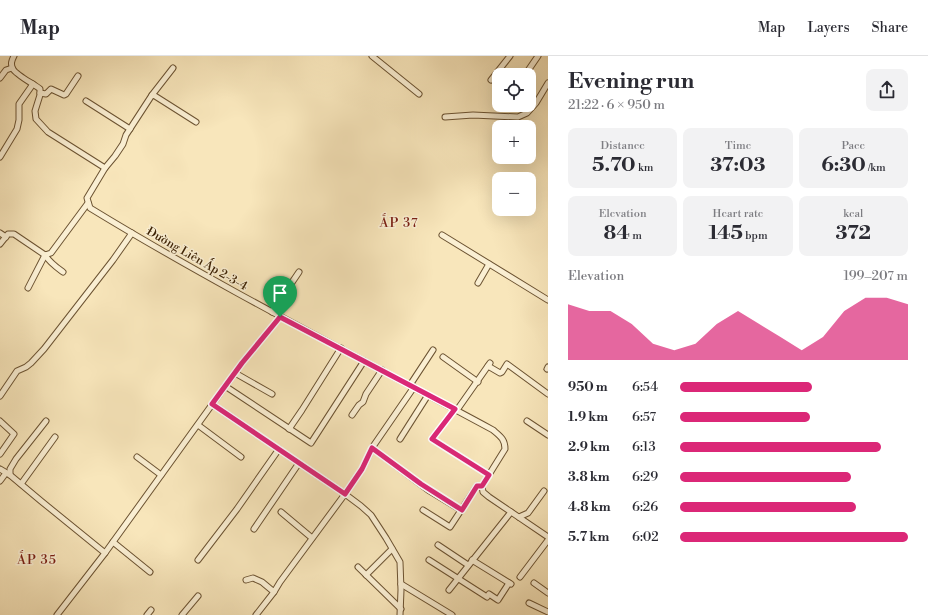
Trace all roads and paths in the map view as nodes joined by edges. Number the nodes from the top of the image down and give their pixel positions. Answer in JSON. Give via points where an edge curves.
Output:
{"nodes":[{"id":1,"x":14,"y":56,"type":"edge"},
{"id":2,"x":372,"y":56,"type":"edge"},
{"id":3,"x":510,"y":56,"type":"edge"},
{"id":4,"x":538,"y":56,"type":"edge"},
{"id":5,"x":12,"y":68,"type":"junction"},
{"id":6,"x":173,"y":68,"type":"dead end"},
{"id":7,"x":529,"y":68,"type":"edge"},
{"id":8,"x":78,"y":76,"type":"dead end"},
{"id":9,"x":0,"y":78,"type":"edge"},
{"id":10,"x":491,"y":80,"type":"dead end"},
{"id":11,"x":548,"y":83,"type":"edge"},
{"id":12,"x":33,"y":84,"type":"junction"},
{"id":13,"x":40,"y":93,"type":"junction"},
{"id":14,"x":419,"y":94,"type":"dead end"},
{"id":15,"x":152,"y":95,"type":"junction"},
{"id":16,"x":86,"y":101,"type":"dead end"},
{"id":17,"x":446,"y":117,"type":"dead end"},
{"id":18,"x":196,"y":122,"type":"dead end"},
{"id":19,"x":130,"y":129,"type":"junction"},
{"id":20,"x":0,"y":157,"type":"edge"},
{"id":21,"x":105,"y":168,"type":"junction"},
{"id":22,"x":88,"y":203,"type":"junction"},
{"id":23,"x":0,"y":233,"type":"edge"},
{"id":24,"x":132,"y":233,"type":"junction"},
{"id":25,"x":442,"y":235,"type":"dead end"},
{"id":26,"x":6,"y":237,"type":"junction"},
{"id":27,"x":0,"y":244,"type":"edge"},
{"id":28,"x":45,"y":256,"type":"junction"},
{"id":29,"x":489,"y":264,"type":"junction"},
{"id":30,"x":63,"y":272,"type":"dead end"},
{"id":31,"x":299,"y":272,"type":"dead end"},
{"id":32,"x":478,"y":283,"type":"dead end"},
{"id":33,"x":28,"y":288,"type":"dead end"},
{"id":34,"x":548,"y":300,"type":"edge"},
{"id":35,"x":272,"y":312,"type":"junction"},
{"id":36,"x":280,"y":317,"type":"junction"},
{"id":37,"x":341,"y":348,"type":"junction"},
{"id":38,"x":433,"y":350,"type":"dead end"},
{"id":39,"x":443,"y":357,"type":"dead end"},
{"id":40,"x":364,"y":361,"type":"junction"},
{"id":41,"x":382,"y":370,"type":"junction"},
{"id":42,"x":235,"y":373,"type":"junction"},
{"id":43,"x":478,"y":382,"type":"junction"},
{"id":44,"x":225,"y":386,"type":"junction"},
{"id":45,"x":412,"y":386,"type":"junction"},
{"id":46,"x":272,"y":394,"type":"dead end"},
{"id":47,"x":548,"y":394,"type":"edge"},
{"id":48,"x":428,"y":395,"type":"junction"},
{"id":49,"x":0,"y":396,"type":"edge"},
{"id":50,"x":212,"y":404,"type":"junction"},
{"id":51,"x":456,"y":410,"type":"junction"},
{"id":52,"x":352,"y":415,"type":"dead end"},
{"id":53,"x":0,"y":421,"type":"edge"},
{"id":54,"x":46,"y":421,"type":"dead end"},
{"id":55,"x":526,"y":421,"type":"dead end"},
{"id":56,"x":198,"y":425,"type":"junction"},
{"id":57,"x":289,"y":429,"type":"junction"},
{"id":58,"x":548,"y":435,"type":"edge"},
{"id":59,"x":55,"y":437,"type":"dead end"},
{"id":60,"x":400,"y":439,"type":"dead end"},
{"id":61,"x":372,"y":448,"type":"junction"},
{"id":62,"x":279,"y":449,"type":"junction"},
{"id":63,"x":0,"y":454,"type":"edge"},
{"id":64,"x":241,"y":457,"type":"dead end"},
{"id":65,"x":136,"y":458,"type":"dead end"},
{"id":66,"x":299,"y":463,"type":"junction"},
{"id":67,"x":0,"y":469,"type":"edge"},
{"id":68,"x":8,"y":474,"type":"junction"},
{"id":69,"x":161,"y":475,"type":"junction"},
{"id":70,"x":489,"y":475,"type":"junction"},
{"id":71,"x":0,"y":481,"type":"edge"},
{"id":72,"x":21,"y":484,"type":"junction"},
{"id":73,"x":482,"y":486,"type":"junction"},
{"id":74,"x":544,"y":491,"type":"dead end"},
{"id":75,"x":345,"y":494,"type":"junction"},
{"id":76,"x":422,"y":510,"type":"dead end"},
{"id":77,"x":462,"y":510,"type":"junction"},
{"id":78,"x":281,"y":512,"type":"dead end"},
{"id":79,"x":511,"y":512,"type":"junction"},
{"id":80,"x":519,"y":517,"type":"junction"},
{"id":81,"x":254,"y":529,"type":"dead end"},
{"id":82,"x":548,"y":537,"type":"edge"},
{"id":83,"x":312,"y":538,"type":"junction"},
{"id":84,"x":548,"y":540,"type":"edge"},
{"id":85,"x":112,"y":542,"type":"junction"},
{"id":86,"x":438,"y":545,"type":"dead end"},
{"id":87,"x":392,"y":549,"type":"junction"},
{"id":88,"x":105,"y":553,"type":"junction"},
{"id":89,"x":198,"y":560,"type":"dead end"},
{"id":90,"x":429,"y":560,"type":"dead end"},
{"id":91,"x":472,"y":560,"type":"junction"},
{"id":92,"x":468,"y":565,"type":"junction"},
{"id":93,"x":358,"y":567,"type":"dead end"},
{"id":94,"x":150,"y":572,"type":"dead end"},
{"id":95,"x":366,"y":575,"type":"junction"},
{"id":96,"x":458,"y":578,"type":"junction"},
{"id":97,"x":520,"y":578,"type":"dead end"},
{"id":98,"x":246,"y":580,"type":"dead end"},
{"id":99,"x":534,"y":583,"type":"dead end"},
{"id":100,"x":401,"y":584,"type":"junction"},
{"id":101,"x":449,"y":590,"type":"dead end"},
{"id":102,"x":274,"y":592,"type":"junction"},
{"id":103,"x":548,"y":593,"type":"edge"},
{"id":104,"x":198,"y":596,"type":"dead end"},
{"id":105,"x":529,"y":603,"type":"dead end"},
{"id":106,"x":401,"y":609,"type":"junction"},
{"id":107,"x":548,"y":612,"type":"edge"},
{"id":108,"x":59,"y":614,"type":"edge"},
{"id":109,"x":182,"y":615,"type":"edge"},
{"id":110,"x":256,"y":615,"type":"edge"},
{"id":111,"x":400,"y":615,"type":"edge"},
{"id":112,"x":452,"y":615,"type":"edge"}],
"edges":[{"from":1,"to":5,"type":"street","via":[[11,61]]},
{"from":2,"to":14,"type":"street"},
{"from":3,"to":10,"type":"street"},
{"from":4,"to":7,"type":"street"},
{"from":5,"to":9,"type":"street","via":[[6,70]]},
{"from":5,"to":12,"type":"street"},
{"from":6,"to":15,"type":"street"},
{"from":8,"to":13,"type":"street","via":[[64,95],[51,89],[46,94]]},
{"from":11,"to":17,"type":"street","via":[[527,114],[518,117]]},
{"from":12,"to":13,"type":"street","via":[[40,89]]},
{"from":12,"to":20,"type":"street","via":[[20,104],[17,129]]},
{"from":13,"to":21,"type":"street","via":[[35,111],[36,120],[48,132]]},
{"from":15,"to":18,"type":"street"},
{"from":15,"to":19,"type":"street"},
{"from":16,"to":19,"type":"street"},
{"from":19,"to":21,"type":"street","via":[[123,144]]},
{"from":21,"to":22,"type":"street","via":[[87,198]]},
{"from":22,"to":24,"type":"street","name":"Đường Liên Ấp 2-3-4","via":[[90,208]]},
{"from":22,"to":28,"type":"street"},
{"from":23,"to":26,"type":"street"},
{"from":24,"to":35,"type":"street","name":"Đường Liên Ấp 2-3-4"},
{"from":24,"to":49,"type":"street","via":[[44,349],[31,363],[17,371]]},
{"from":25,"to":29,"type":"street"},
{"from":26,"to":27,"type":"street"},
{"from":26,"to":28,"type":"street","via":[[8,234],[14,234]]},
{"from":28,"to":30,"type":"street"},
{"from":28,"to":33,"type":"street"},
{"from":29,"to":32,"type":"street"},
{"from":29,"to":34,"type":"street"},
{"from":31,"to":35,"type":"street"},
{"from":35,"to":36,"type":"street","name":"Đường Liên Ấp 2-3-4"},
{"from":36,"to":37,"type":"street","name":"Đường Liên Ấp 2-3-4"},
{"from":36,"to":42,"type":"street"},
{"from":37,"to":40,"type":"street","name":"Đường Liên Ấp 2-3-4"},
{"from":37,"to":57,"type":"street"},
{"from":38,"to":45,"type":"street"},
{"from":39,"to":43,"type":"street"},
{"from":40,"to":41,"type":"street","name":"Đường Liên Ấp 2-3-4"},
{"from":40,"to":57,"type":"street","via":[[311,443]]},
{"from":41,"to":45,"type":"street","name":"Đường Liên Ấp 2-3-4"},
{"from":41,"to":52,"type":"street","via":[[366,394],[365,400]]},
{"from":42,"to":44,"type":"street"},
{"from":42,"to":46,"type":"street"},
{"from":43,"to":47,"type":"street","via":[[489,365],[500,373],[507,364]]},
{"from":43,"to":51,"type":"street"},
{"from":44,"to":50,"type":"street"},
{"from":44,"to":57,"type":"street"},
{"from":45,"to":48,"type":"street","name":"Đường Liên Ấp 2-3-4"},
{"from":45,"to":61,"type":"street"},
{"from":48,"to":51,"type":"street","name":"Đường Liên Ấp 2-3-4"},
{"from":48,"to":60,"type":"street"},
{"from":50,"to":56,"type":"street"},
{"from":50,"to":62,"type":"street"},
{"from":51,"to":70,"type":"street","name":"Đường Liên Ấp 2-3-4","via":[[493,430],[505,443],[505,449]]},
{"from":51,"to":70,"type":"street","via":[[432,439]]},
{"from":53,"to":63,"type":"street","via":[[14,434]]},
{"from":54,"to":68,"type":"street","via":[[16,459]]},
{"from":55,"to":58,"type":"street"},
{"from":56,"to":64,"type":"street"},
{"from":56,"to":69,"type":"street"},
{"from":59,"to":72,"type":"street"},
{"from":61,"to":75,"type":"street","via":[[362,469]]},
{"from":61,"to":77,"type":"street"},
{"from":62,"to":66,"type":"street"},
{"from":62,"to":89,"type":"street"},
{"from":65,"to":69,"type":"street"},
{"from":66,"to":75,"type":"street"},
{"from":66,"to":81,"type":"street"},
{"from":67,"to":68,"type":"street"},
{"from":68,"to":71,"type":"street"},
{"from":68,"to":72,"type":"street"},
{"from":69,"to":85,"type":"street"},
{"from":70,"to":73,"type":"street","name":"Đường Liên Ấp 2-3-4"},
{"from":72,"to":88,"type":"street"},
{"from":73,"to":77,"type":"street","name":"Đường Liên Ấp 2-3-4","via":[[477,486]]},
{"from":73,"to":79,"type":"street","via":[[483,492]]},
{"from":74,"to":80,"type":"street","via":[[528,513]]},
{"from":75,"to":83,"type":"street"},
{"from":75,"to":87,"type":"street","via":[[371,516]]},
{"from":76,"to":77,"type":"street","via":[[449,529]]},
{"from":78,"to":83,"type":"street"},
{"from":79,"to":80,"type":"street"},
{"from":79,"to":91,"type":"street"},
{"from":80,"to":82,"type":"street"},
{"from":83,"to":102,"type":"street"},
{"from":84,"to":97,"type":"street"},
{"from":85,"to":88,"type":"street"},
{"from":85,"to":94,"type":"street"},
{"from":86,"to":92,"type":"street"},
{"from":87,"to":95,"type":"street"},
{"from":87,"to":100,"type":"street","via":[[400,562]]},
{"from":88,"to":108,"type":"street"},
{"from":90,"to":96,"type":"street"},
{"from":91,"to":92,"type":"street"},
{"from":91,"to":96,"type":"street","via":[[510,584],[498,600],[489,594],[487,597]]},
{"from":92,"to":96,"type":"street"},
{"from":93,"to":95,"type":"street"},
{"from":95,"to":106,"type":"street"},
{"from":96,"to":101,"type":"street"},
{"from":98,"to":102,"type":"street","via":[[253,578]]},
{"from":99,"to":103,"type":"street"},
{"from":100,"to":106,"type":"street"},
{"from":100,"to":112,"type":"street"},
{"from":102,"to":110,"type":"street"},
{"from":104,"to":109,"type":"street"},
{"from":105,"to":107,"type":"street"},
{"from":106,"to":111,"type":"street"}]}
